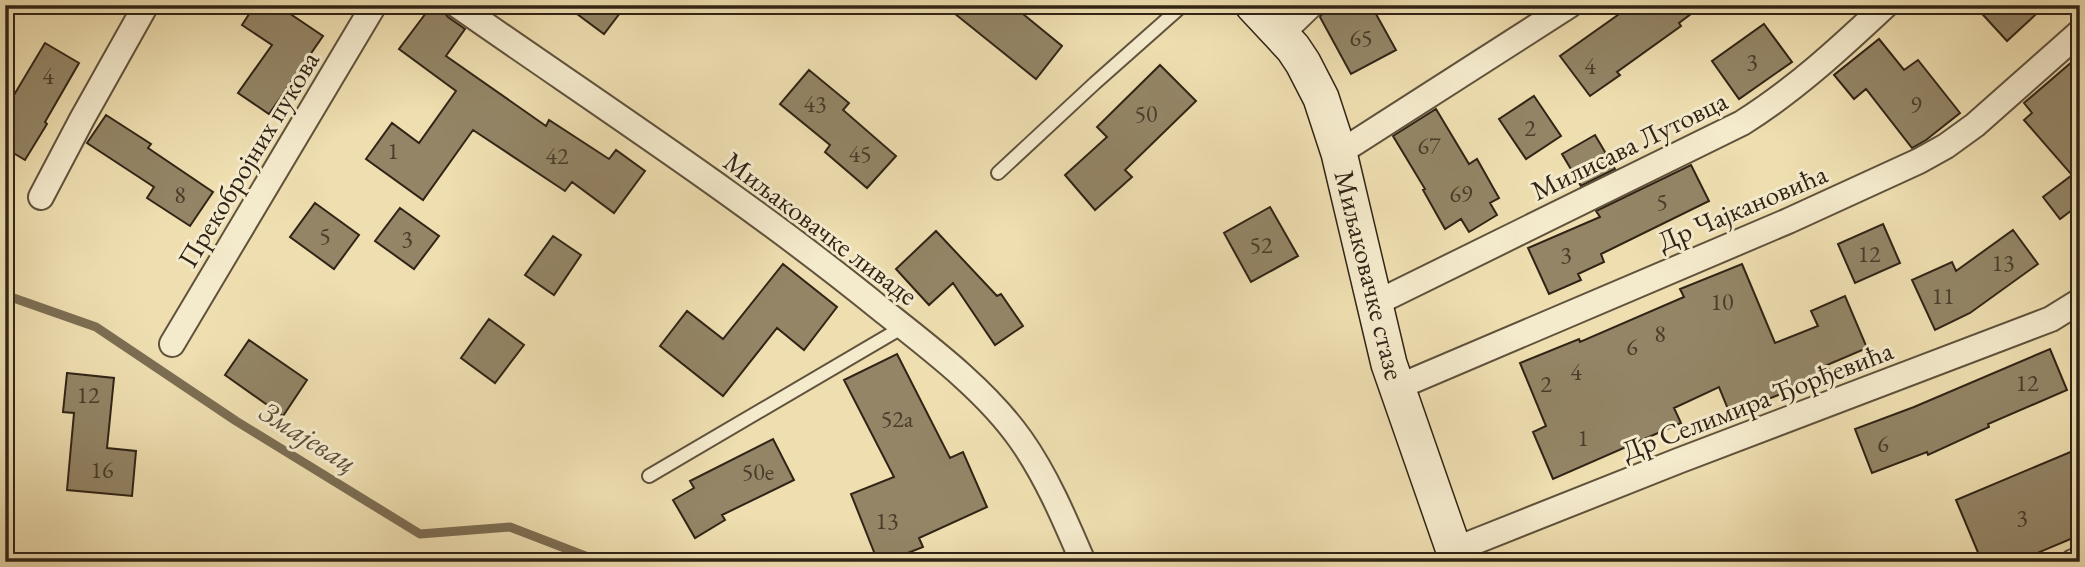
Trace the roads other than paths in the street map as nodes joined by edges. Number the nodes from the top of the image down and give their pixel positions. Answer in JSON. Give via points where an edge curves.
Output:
{"nodes":[{"id":1,"x":146,"y":5,"type":"edge"},
{"id":2,"x":374,"y":5,"type":"edge"},
{"id":3,"x":457,"y":5,"type":"edge"},
{"id":4,"x":1183,"y":5,"type":"edge"},
{"id":5,"x":1253,"y":5,"type":"edge"},
{"id":6,"x":1311,"y":5,"type":"edge"},
{"id":7,"x":1570,"y":5,"type":"edge"},
{"id":8,"x":1886,"y":5,"type":"edge"},
{"id":9,"x":2080,"y":32,"type":"edge"},
{"id":10,"x":1281,"y":34,"type":"junction"},
{"id":11,"x":1339,"y":153,"type":"junction"},
{"id":12,"x":998,"y":173,"type":"dead end"},
{"id":13,"x":41,"y":197,"type":"dead end"},
{"id":14,"x":2080,"y":301,"type":"edge"},
{"id":15,"x":1374,"y":304,"type":"junction"},
{"id":16,"x":903,"y":327,"type":"junction"},
{"id":17,"x":173,"y":344,"type":"dead end"},
{"id":18,"x":1398,"y":387,"type":"junction"},
{"id":19,"x":649,"y":476,"type":"dead end"},
{"id":20,"x":1456,"y":556,"type":"edge"},
{"id":21,"x":2080,"y":559,"type":"edge"},
{"id":22,"x":1083,"y":562,"type":"edge"},
{"id":23,"x":2073,"y":562,"type":"edge"}],
"edges":[{"from":1,"to":13,"type":"street"},
{"from":2,"to":17,"type":"street","name":"Прекобројних пукова"},
{"from":3,"to":16,"type":"street","name":"Миљаковачке ливаде","via":[[836,272]]},
{"from":4,"to":12,"type":"lane"},
{"from":5,"to":10,"type":"street","name":"Миљаковачке стазе"},
{"from":6,"to":10,"type":"street"},
{"from":7,"to":11,"type":"street"},
{"from":8,"to":15,"type":"street","name":"Милисава Лутовца","via":[[1813,73],[1742,123]]},
{"from":9,"to":18,"type":"street","name":"Др Чајкановића","via":[[1975,125],[1919,161]]},
{"from":10,"to":11,"type":"street","name":"Миљаковачке стазе","via":[[1312,78]]},
{"from":11,"to":15,"type":"street","name":"Миљаковачке стазе"},
{"from":14,"to":20,"type":"street","name":"Др Селимира Ђорђевића","via":[[2051,318],[1678,461]]},
{"from":15,"to":18,"type":"street","name":"Миљаковачке стазе"},
{"from":16,"to":19,"type":"lane"},
{"from":16,"to":22,"type":"street","name":"Миљаковачке ливаде","via":[[976,389],[1021,439]]},
{"from":18,"to":20,"type":"street","name":"Миљаковачке стазе"},
{"from":21,"to":23,"type":"street"}]}
